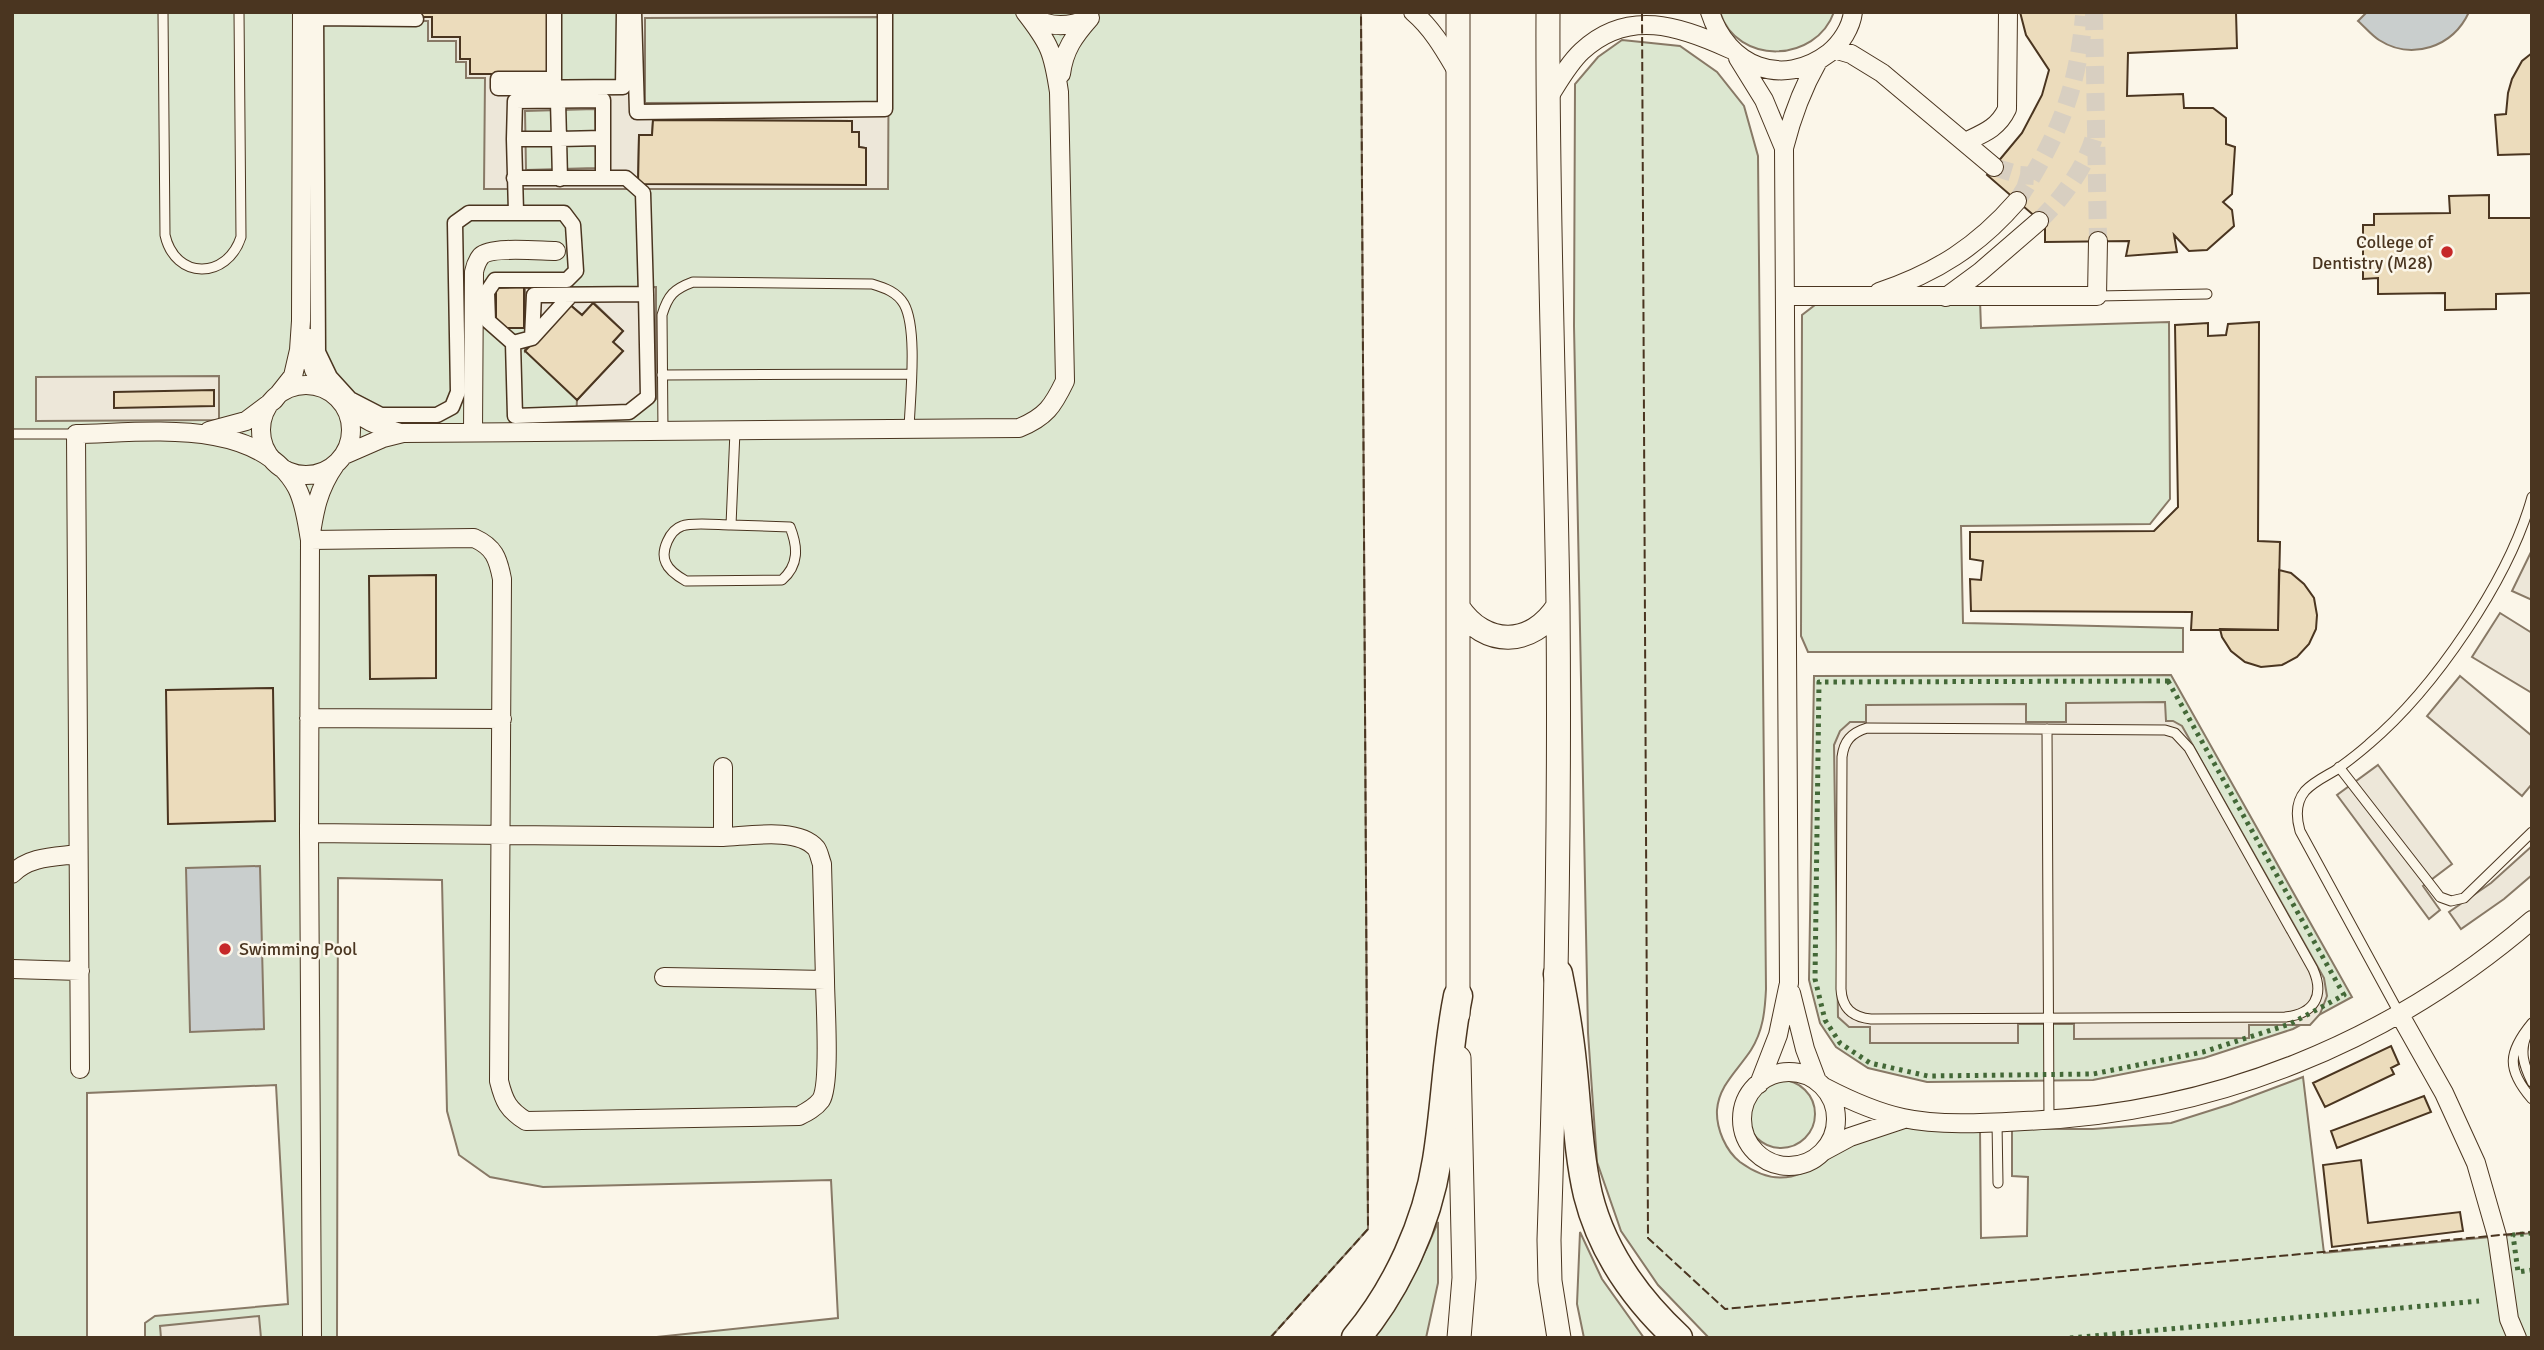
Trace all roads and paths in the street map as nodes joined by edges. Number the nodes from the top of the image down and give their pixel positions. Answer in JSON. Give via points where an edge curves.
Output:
{"nodes":[{"id":1,"x":163,"y":12,"type":"edge"},
{"id":2,"x":240,"y":12,"type":"edge"},
{"id":3,"x":554,"y":12,"type":"edge"},
{"id":4,"x":624,"y":12,"type":"edge"},
{"id":5,"x":634,"y":12,"type":"edge"},
{"id":6,"x":885,"y":12,"type":"edge"},
{"id":7,"x":1025,"y":12,"type":"edge"},
{"id":8,"x":1413,"y":12,"type":"edge"},
{"id":9,"x":1458,"y":12,"type":"edge"},
{"id":10,"x":1548,"y":12,"type":"edge"},
{"id":11,"x":1710,"y":12,"type":"edge"},
{"id":12,"x":1853,"y":12,"type":"edge"},
{"id":13,"x":2008,"y":12,"type":"edge"},
{"id":14,"x":312,"y":14,"type":"edge"},
{"id":15,"x":1094,"y":15,"type":"edge"},
{"id":16,"x":416,"y":19,"type":"dead end"},
{"id":17,"x":1834,"y":48,"type":"junction"},
{"id":18,"x":1733,"y":52,"type":"junction"},
{"id":19,"x":1818,"y":61,"type":"junction"},
{"id":20,"x":1458,"y":73,"type":"junction"},
{"id":21,"x":1059,"y":92,"type":"junction"},
{"id":22,"x":1547,"y":100,"type":"junction"},
{"id":23,"x":558,"y":101,"type":"junction"},
{"id":24,"x":603,"y":138,"type":"junction"},
{"id":25,"x":514,"y":139,"type":"junction"},
{"id":26,"x":559,"y":139,"type":"junction"},
{"id":27,"x":1965,"y":142,"type":"junction"},
{"id":28,"x":1784,"y":148,"type":"junction"},
{"id":29,"x":1994,"y":167,"type":"tunnel mouth"},
{"id":30,"x":514,"y":178,"type":"junction"},
{"id":31,"x":603,"y":178,"type":"junction"},
{"id":32,"x":560,"y":179,"type":"junction"},
{"id":33,"x":2017,"y":201,"type":"tunnel mouth"},
{"id":34,"x":516,"y":212,"type":"junction"},
{"id":35,"x":2039,"y":221,"type":"tunnel mouth"},
{"id":36,"x":2098,"y":241,"type":"tunnel mouth"},
{"id":37,"x":555,"y":251,"type":"dead end"},
{"id":38,"x":646,"y":294,"type":"junction"},
{"id":39,"x":2207,"y":294,"type":"dead end"},
{"id":40,"x":570,"y":295,"type":"junction"},
{"id":41,"x":1786,"y":296,"type":"junction"},
{"id":42,"x":1866,"y":296,"type":"junction"},
{"id":43,"x":2097,"y":296,"type":"junction"},
{"id":44,"x":1946,"y":297,"type":"junction"},
{"id":45,"x":301,"y":321,"type":"junction"},
{"id":46,"x":532,"y":338,"type":"junction"},
{"id":47,"x":513,"y":343,"type":"junction"},
{"id":48,"x":662,"y":374,"type":"junction"},
{"id":49,"x":910,"y":374,"type":"junction"},
{"id":50,"x":337,"y":398,"type":"junction"},
{"id":51,"x":274,"y":400,"type":"junction"},
{"id":52,"x":909,"y":429,"type":"junction"},
{"id":53,"x":735,"y":431,"type":"junction"},
{"id":54,"x":473,"y":432,"type":"junction"},
{"id":55,"x":663,"y":432,"type":"junction"},
{"id":56,"x":198,"y":433,"type":"junction"},
{"id":57,"x":403,"y":433,"type":"junction"},
{"id":58,"x":12,"y":434,"type":"edge"},
{"id":59,"x":76,"y":434,"type":"junction"},
{"id":60,"x":339,"y":460,"type":"junction"},
{"id":61,"x":278,"y":465,"type":"junction"},
{"id":62,"x":2531,"y":502,"type":"edge"},
{"id":63,"x":731,"y":525,"type":"junction"},
{"id":64,"x":310,"y":540,"type":"junction"},
{"id":65,"x":1558,"y":606,"type":"junction"},
{"id":66,"x":1458,"y":607,"type":"junction"},
{"id":67,"x":309,"y":718,"type":"junction"},
{"id":68,"x":502,"y":719,"type":"junction"},
{"id":69,"x":2047,"y":730,"type":"junction"},
{"id":70,"x":723,"y":767,"type":"dead end"},
{"id":71,"x":2339,"y":767,"type":"junction"},
{"id":72,"x":2532,"y":832,"type":"edge"},
{"id":73,"x":309,"y":834,"type":"junction"},
{"id":74,"x":502,"y":834,"type":"junction"},
{"id":75,"x":723,"y":837,"type":"junction"},
{"id":76,"x":78,"y":854,"type":"junction"},
{"id":77,"x":12,"y":874,"type":"edge"},
{"id":78,"x":2532,"y":920,"type":"edge"},
{"id":79,"x":12,"y":969,"type":"edge"},
{"id":80,"x":80,"y":971,"type":"junction"},
{"id":81,"x":1558,"y":974,"type":"junction"},
{"id":82,"x":664,"y":977,"type":"dead end"},
{"id":83,"x":825,"y":979,"type":"junction"},
{"id":84,"x":1789,"y":983,"type":"junction"},
{"id":85,"x":1458,"y":996,"type":"junction"},
{"id":86,"x":2400,"y":1015,"type":"junction"},
{"id":87,"x":2050,"y":1018,"type":"junction"},
{"id":88,"x":2531,"y":1023,"type":"edge"},
{"id":89,"x":80,"y":1069,"type":"dead end"},
{"id":90,"x":2532,"y":1082,"type":"edge"},
{"id":91,"x":1759,"y":1084,"type":"junction"},
{"id":92,"x":1821,"y":1084,"type":"junction"},
{"id":93,"x":2532,"y":1099,"type":"edge"},
{"id":94,"x":1904,"y":1119,"type":"junction"},
{"id":95,"x":2049,"y":1121,"type":"junction"},
{"id":96,"x":1997,"y":1123,"type":"junction"},
{"id":97,"x":1824,"y":1151,"type":"junction"},
{"id":98,"x":1998,"y":1182,"type":"dead end"},
{"id":99,"x":2509,"y":1319,"type":"junction"},
{"id":100,"x":312,"y":1338,"type":"edge"},
{"id":101,"x":1356,"y":1338,"type":"edge"},
{"id":102,"x":1459,"y":1338,"type":"edge"},
{"id":103,"x":1559,"y":1338,"type":"edge"},
{"id":104,"x":1678,"y":1338,"type":"edge"},
{"id":105,"x":2506,"y":1338,"type":"edge"},
{"id":106,"x":2517,"y":1338,"type":"edge"}],
"edges":[{"from":1,"to":2,"type":"lane","via":[[164,235],[180,262],[200,269],[226,261],[241,237]]},
{"from":3,"to":4,"type":"street","via":[[554,79],[498,79],[498,88],[622,87]]},
{"from":5,"to":6,"type":"street","via":[[637,112],[885,109]]},
{"from":7,"to":15,"type":"street","via":[[1063,26]]},
{"from":7,"to":21,"type":"street","via":[[1054,57]]},
{"from":8,"to":20,"type":"street","via":[[1439,41]]},
{"from":9,"to":20,"type":"street"},
{"from":10,"to":22,"type":"street"},
{"from":11,"to":18,"type":"street","via":[[1717,32]]},
{"from":12,"to":17,"type":"street"},
{"from":13,"to":27,"type":"street","via":[[2007,108],[1993,129]]},
{"from":14,"to":16,"type":"street"},
{"from":14,"to":34,"type":"street","via":[[318,352],[330,377],[350,399],[380,415],[437,415],[452,407],[458,392],[455,223],[468,213]]},
{"from":14,"to":45,"type":"street"},
{"from":15,"to":21,"type":"street","via":[[1073,37],[1063,57]]},
{"from":17,"to":19,"type":"street"},
{"from":17,"to":27,"type":"street","via":[[1882,72]]},
{"from":18,"to":19,"type":"street","via":[[1755,66],[1776,71]]},
{"from":18,"to":22,"type":"street","via":[[1674,27],[1642,23],[1622,27],[1582,51]]},
{"from":18,"to":28,"type":"street","via":[[1763,100]]},
{"from":19,"to":28,"type":"street","via":[[1802,89]]},
{"from":20,"to":66,"type":"street"},
{"from":21,"to":52,"type":"street","via":[[1065,381],[1054,405],[1019,428]]},
{"from":22,"to":65,"type":"street"},
{"from":23,"to":24,"type":"street","via":[[603,100]]},
{"from":23,"to":25,"type":"street","via":[[515,102]]},
{"from":23,"to":26,"type":"street"},
{"from":24,"to":26,"type":"street"},
{"from":24,"to":31,"type":"street"},
{"from":25,"to":26,"type":"street"},
{"from":25,"to":30,"type":"street"},
{"from":26,"to":32,"type":"street"},
{"from":27,"to":29,"type":"street"},
{"from":28,"to":41,"type":"street"},
{"from":30,"to":32,"type":"street"},
{"from":30,"to":34,"type":"street"},
{"from":31,"to":32,"type":"street"},
{"from":31,"to":38,"type":"street","via":[[626,178],[643,193]]},
{"from":33,"to":42,"type":"street","via":[[1965,251],[1923,275]]},
{"from":34,"to":47,"type":"street","via":[[564,214],[573,225],[576,271],[567,280],[495,280],[487,292],[488,321]]},
{"from":35,"to":44,"type":"street"},
{"from":36,"to":43,"type":"street"},
{"from":37,"to":54,"type":"street","via":[[494,251],[476,264]]},
{"from":38,"to":40,"type":"street"},
{"from":38,"to":47,"type":"street","via":[[649,397],[629,412],[514,416]]},
{"from":39,"to":43,"type":"lane"},
{"from":40,"to":46,"type":"street"},
{"from":40,"to":46,"type":"street","via":[[534,295]]},
{"from":41,"to":42,"type":"street"},
{"from":41,"to":84,"type":"street"},
{"from":42,"to":44,"type":"street"},
{"from":43,"to":44,"type":"street"},
{"from":45,"to":50,"type":"street","via":[[314,370]]},
{"from":45,"to":51,"type":"street","via":[[293,376]]},
{"from":46,"to":47,"type":"street"},
{"from":48,"to":49,"type":"lane"},
{"from":48,"to":49,"type":"lane","via":[[662,315],[667,298],[693,282],[872,284],[890,289],[903,301],[911,320]]},
{"from":48,"to":55,"type":"lane"},
{"from":49,"to":52,"type":"lane"},
{"from":50,"to":51,"type":"street","via":[[308,385]]},
{"from":50,"to":57,"type":"street","via":[[360,418]]},
{"from":50,"to":60,"type":"street","via":[[349,415],[351,429],[350,443]]},
{"from":51,"to":56,"type":"street","via":[[246,421]]},
{"from":51,"to":61,"type":"street","via":[[265,412],[262,433],[268,454]]},
{"from":52,"to":53,"type":"street"},
{"from":53,"to":55,"type":"street"},
{"from":53,"to":63,"type":"lane"},
{"from":54,"to":55,"type":"street"},
{"from":54,"to":57,"type":"street"},
{"from":56,"to":59,"type":"street"},
{"from":56,"to":61,"type":"street","via":[[248,445]]},
{"from":57,"to":60,"type":"street"},
{"from":58,"to":59,"type":"lane"},
{"from":59,"to":76,"type":"street"},
{"from":60,"to":61,"type":"street","via":[[306,475]]},
{"from":60,"to":64,"type":"street","via":[[318,495]]},
{"from":61,"to":64,"type":"street","via":[[296,487]]},
{"from":62,"to":71,"type":"lane","via":[[2502,568],[2466,631],[2398,716]]},
{"from":63,"to":63,"type":"lane","via":[[683,525],[665,548],[665,562],[686,581],[782,580],[791,572],[796,547],[790,527]]},
{"from":64,"to":67,"type":"street"},
{"from":64,"to":68,"type":"street","via":[[474,538],[488,545],[498,558],[502,579]]},
{"from":65,"to":66,"type":"street","via":[[1532,632],[1508,637],[1485,632]]},
{"from":65,"to":81,"type":"street"},
{"from":66,"to":85,"type":"street"},
{"from":67,"to":68,"type":"street"},
{"from":67,"to":73,"type":"street"},
{"from":68,"to":74,"type":"street"},
{"from":69,"to":87,"type":"lane"},
{"from":69,"to":87,"type":"lane","via":[[1867,728],[1848,737],[1842,757],[1841,989],[1846,1008],[1862,1018]]},
{"from":69,"to":87,"type":"lane","via":[[2165,730],[2183,739],[2314,969],[2319,991],[2315,1002],[2297,1016]]},
{"from":70,"to":75,"type":"street"},
{"from":71,"to":72,"type":"lane","via":[[2440,897],[2451,901],[2463,898]]},
{"from":71,"to":86,"type":"lane","via":[[2305,791],[2296,818]]},
{"from":73,"to":74,"type":"street"},
{"from":73,"to":100,"type":"street"},
{"from":74,"to":75,"type":"street"},
{"from":74,"to":83,"type":"street","via":[[499,1081],[504,1101],[526,1121],[799,1116],[822,1098]]},
{"from":75,"to":83,"type":"street","via":[[788,835],[804,838],[817,850],[822,864]]},
{"from":76,"to":77,"type":"street","via":[[33,860]]},
{"from":76,"to":80,"type":"street"},
{"from":78,"to":86,"type":"street","via":[[2451,984]]},
{"from":79,"to":80,"type":"street"},
{"from":80,"to":89,"type":"street"},
{"from":81,"to":103,"type":"street","via":[[1549,1240]]},
{"from":81,"to":104,"type":"main road","via":[[1589,1198],[1604,1240],[1626,1280]]},
{"from":82,"to":83,"type":"street"},
{"from":84,"to":91,"type":"street","via":[[1778,1035]]},
{"from":84,"to":92,"type":"street","via":[[1805,1049]]},
{"from":85,"to":101,"type":"main road","via":[[1437,1161],[1426,1206],[1389,1291]]},
{"from":85,"to":102,"type":"street","via":[[1464,1278]]},
{"from":86,"to":95,"type":"street","via":[[2346,1043],[2231,1087],[2110,1114]]},
{"from":86,"to":99,"type":"street","via":[[2444,1093],[2476,1163],[2497,1237]]},
{"from":87,"to":95,"type":"lane"},
{"from":88,"to":90,"type":"lane","via":[[2522,1044]]},
{"from":88,"to":93,"type":"lane","via":[[2515,1044],[2513,1065],[2520,1085]]},
{"from":91,"to":92,"type":"street","via":[[1769,1077],[1794,1073]]},
{"from":91,"to":97,"type":"street","via":[[1743,1113],[1750,1146],[1777,1165],[1811,1161]]},
{"from":92,"to":94,"type":"street"},
{"from":92,"to":97,"type":"street","via":[[1833,1102],[1836,1119]]},
{"from":94,"to":96,"type":"street"},
{"from":94,"to":97,"type":"street"},
{"from":95,"to":96,"type":"street"},
{"from":96,"to":98,"type":"lane"},
{"from":99,"to":105,"type":"street"},
{"from":99,"to":106,"type":"street"}]}
